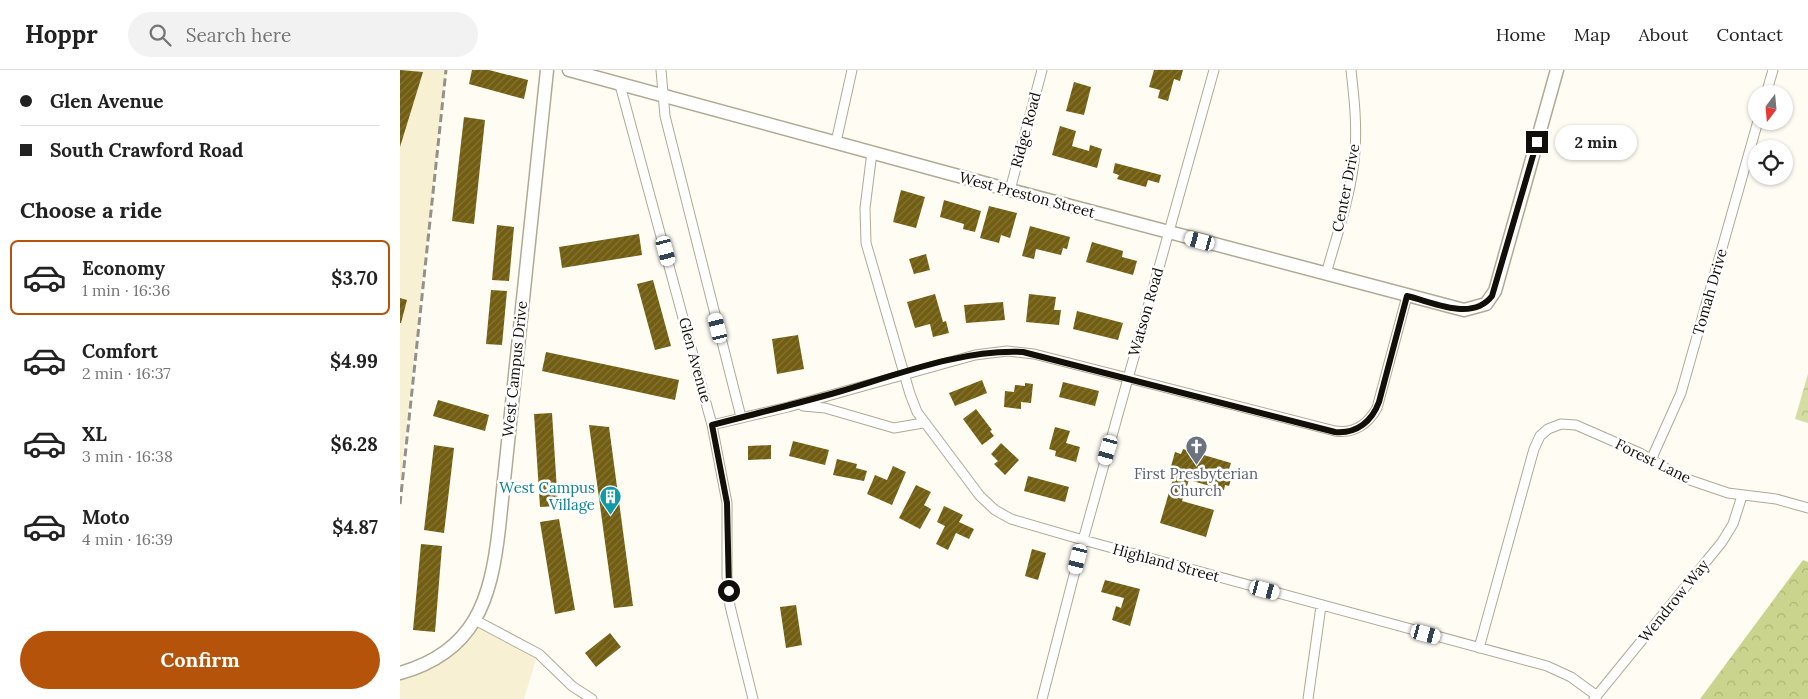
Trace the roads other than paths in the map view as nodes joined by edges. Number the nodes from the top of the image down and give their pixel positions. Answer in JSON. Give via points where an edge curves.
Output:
{"nodes":[{"id":1,"x":547,"y":70,"type":"edge"},
{"id":2,"x":569,"y":70,"type":"edge"},
{"id":3,"x":661,"y":70,"type":"edge"},
{"id":4,"x":852,"y":70,"type":"edge"},
{"id":5,"x":1042,"y":70,"type":"edge"},
{"id":6,"x":1214,"y":70,"type":"edge"},
{"id":7,"x":1351,"y":70,"type":"edge"},
{"id":8,"x":1557,"y":70,"type":"edge"},
{"id":9,"x":1773,"y":70,"type":"edge"},
{"id":10,"x":620,"y":84,"type":"junction"},
{"id":11,"x":1769,"y":85,"type":"edge"},
{"id":12,"x":664,"y":96,"type":"junction"},
{"id":13,"x":1755,"y":130,"type":"edge"},
{"id":14,"x":836,"y":142,"type":"junction"},
{"id":15,"x":872,"y":152,"type":"junction"},
{"id":16,"x":1010,"y":190,"type":"junction"},
{"id":17,"x":1169,"y":233,"type":"junction"},
{"id":18,"x":1326,"y":274,"type":"junction"},
{"id":19,"x":1407,"y":296,"type":"junction"},
{"id":20,"x":903,"y":373,"type":"junction"},
{"id":21,"x":1127,"y":378,"type":"junction"},
{"id":22,"x":788,"y":407,"type":"junction"},
{"id":23,"x":741,"y":417,"type":"junction"},
{"id":24,"x":923,"y":423,"type":"junction"},
{"id":25,"x":712,"y":425,"type":"junction"},
{"id":26,"x":1651,"y":460,"type":"junction"},
{"id":27,"x":1742,"y":496,"type":"junction"},
{"id":28,"x":1808,"y":508,"type":"edge"},
{"id":29,"x":1083,"y":540,"type":"junction"},
{"id":30,"x":1321,"y":606,"type":"junction"},
{"id":31,"x":475,"y":620,"type":"junction"},
{"id":32,"x":1479,"y":648,"type":"junction"},
{"id":33,"x":400,"y":674,"type":"edge"},
{"id":34,"x":1595,"y":697,"type":"edge"},
{"id":35,"x":592,"y":699,"type":"edge"},
{"id":36,"x":753,"y":699,"type":"edge"},
{"id":37,"x":1042,"y":699,"type":"edge"},
{"id":38,"x":1308,"y":699,"type":"edge"}],
"edges":[{"from":1,"to":31,"type":"street","name":"West Campus Drive","via":[[498,542],[489,583]]},
{"from":2,"to":10,"type":"street","name":"West Preston Street"},
{"from":3,"to":12,"type":"street","name":"Glen Avenue"},
{"from":4,"to":14,"type":"street"},
{"from":5,"to":16,"type":"street","name":"Ridge Road"},
{"from":6,"to":17,"type":"street","name":"Watson Road"},
{"from":7,"to":18,"type":"street","name":"Center Drive","via":[[1356,121],[1355,152]]},
{"from":8,"to":19,"type":"street","name":"West Preston Street","via":[[1496,286],[1486,304],[1464,310]]},
{"from":9,"to":11,"type":"street"},
{"from":10,"to":12,"type":"street","name":"West Preston Street"},
{"from":10,"to":25,"type":"street","name":"Glen Avenue"},
{"from":12,"to":14,"type":"street","name":"West Preston Street"},
{"from":12,"to":23,"type":"street","name":"Glen Avenue","via":[[665,116]]},
{"from":13,"to":26,"type":"street","name":"Tomah Drive","via":[[1681,394]]},
{"from":14,"to":15,"type":"street","name":"West Preston Street"},
{"from":15,"to":16,"type":"street","name":"West Preston Street"},
{"from":15,"to":20,"type":"street","name":"Highland Street","via":[[865,199],[865,234]]},
{"from":16,"to":17,"type":"street","name":"West Preston Street"},
{"from":17,"to":18,"type":"street","name":"West Preston Street"},
{"from":17,"to":21,"type":"street","name":"Watson Road"},
{"from":18,"to":19,"type":"street","name":"West Preston Street"},
{"from":19,"to":21,"type":"street","via":[[1376,408],[1366,423],[1354,430],[1335,432]]},
{"from":20,"to":21,"type":"street","via":[[975,355],[1007,351],[1034,354]]},
{"from":20,"to":22,"type":"street"},
{"from":20,"to":24,"type":"street","name":"Highland Street"},
{"from":21,"to":29,"type":"street","name":"Watson Road"},
{"from":22,"to":23,"type":"street"},
{"from":22,"to":24,"type":"street","via":[[825,408],[894,428]]},
{"from":23,"to":25,"type":"street"},
{"from":24,"to":29,"type":"street","name":"Highland Street","via":[[980,496],[995,510],[1010,519]]},
{"from":25,"to":36,"type":"street","name":"Glen Avenue","via":[[727,503],[730,606]]},
{"from":26,"to":27,"type":"street","name":"Forest Lane","via":[[1673,474]]},
{"from":26,"to":32,"type":"street","name":"Forest Lane","via":[[1584,427],[1558,425],[1544,432],[1534,449]]},
{"from":27,"to":28,"type":"street","name":"Forest Lane","via":[[1776,499]]},
{"from":27,"to":34,"type":"street","name":"Wendrow Way","via":[[1722,542]]},
{"from":29,"to":30,"type":"street","name":"Highland Street"},
{"from":29,"to":37,"type":"street","name":"Watson Road"},
{"from":30,"to":32,"type":"street","name":"Highland Street"},
{"from":30,"to":38,"type":"street"},
{"from":31,"to":33,"type":"street","name":"West Campus Drive","via":[[461,641],[445,653]]},
{"from":31,"to":35,"type":"street","via":[[539,654],[572,686]]},
{"from":32,"to":34,"type":"street","name":"Highland Street","via":[[1555,668]]}]}
